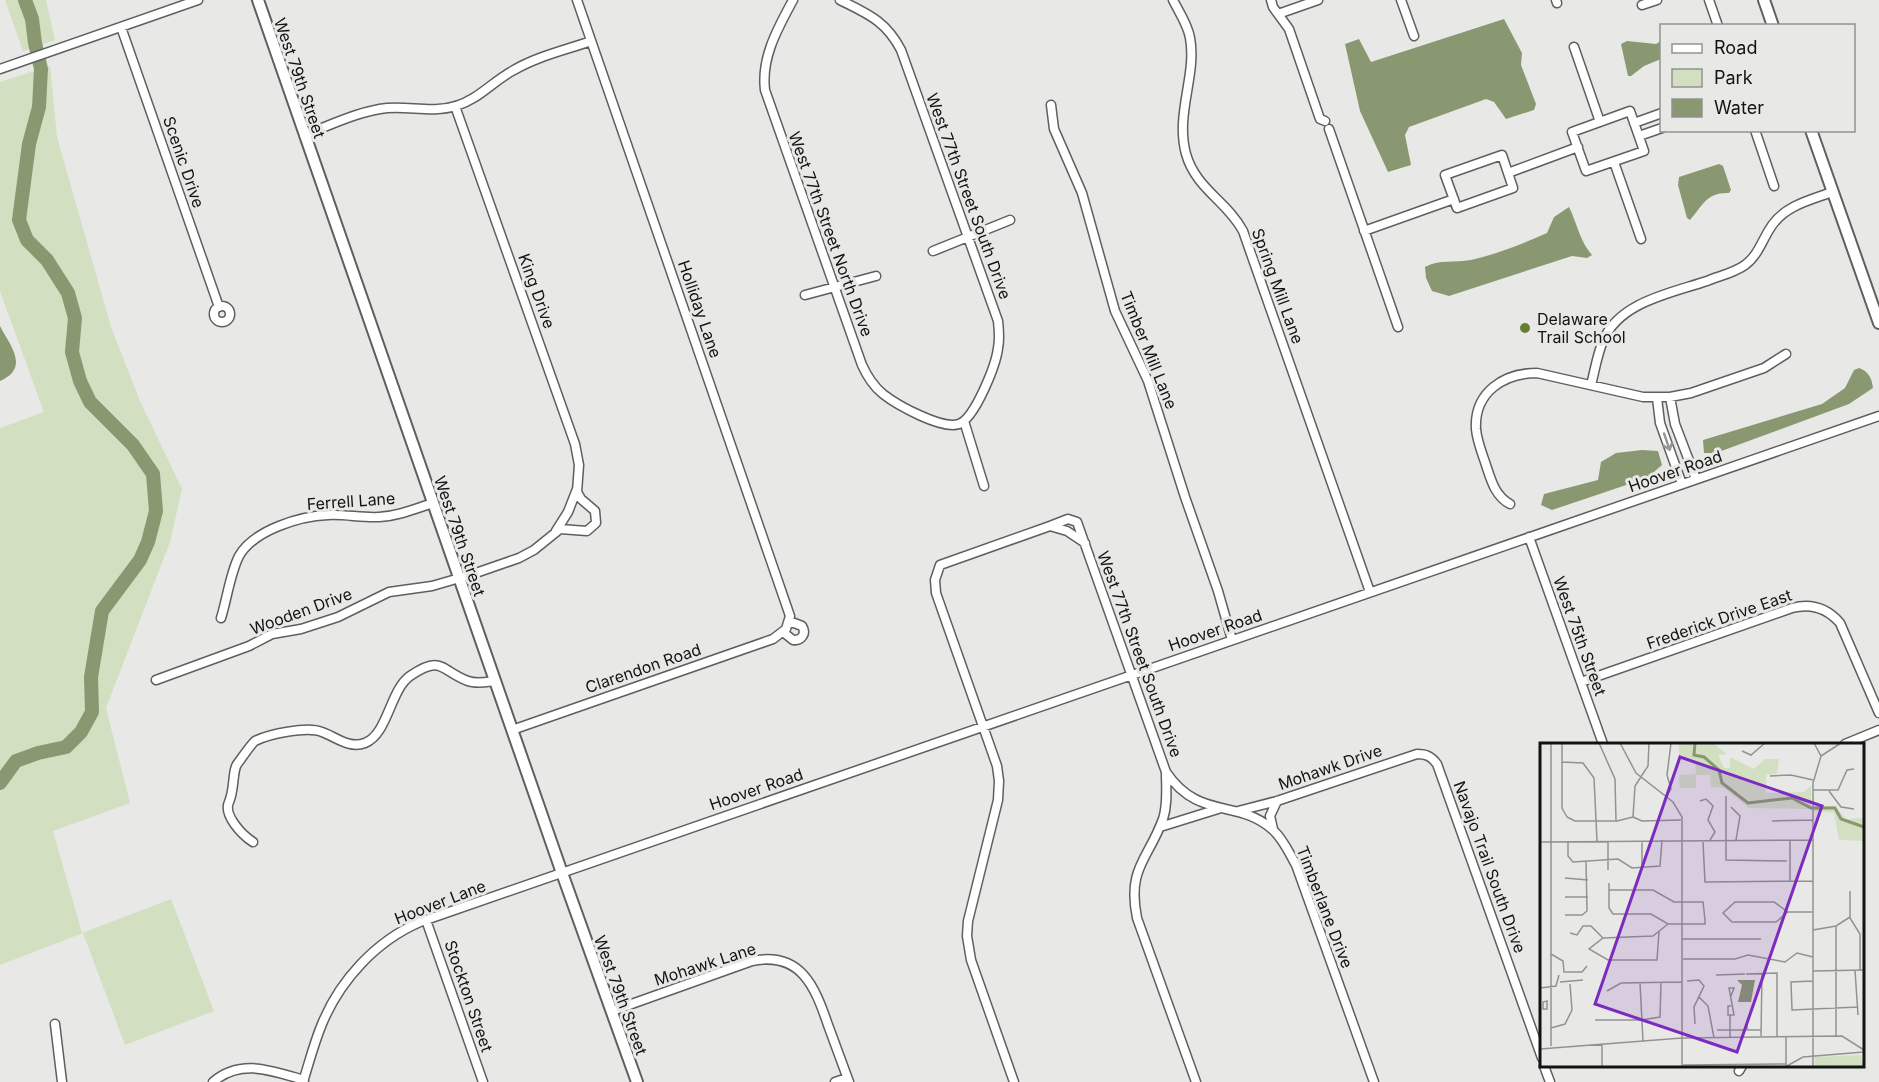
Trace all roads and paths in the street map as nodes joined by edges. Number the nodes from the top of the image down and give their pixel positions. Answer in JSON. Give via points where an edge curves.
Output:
{"nodes":[{"id":1,"x":198,"y":0,"type":"edge"},
{"id":2,"x":258,"y":0,"type":"edge"},
{"id":3,"x":577,"y":0,"type":"edge"},
{"id":4,"x":793,"y":0,"type":"edge"},
{"id":5,"x":840,"y":0,"type":"edge"},
{"id":6,"x":1173,"y":0,"type":"edge"},
{"id":7,"x":1271,"y":0,"type":"edge"},
{"id":8,"x":1318,"y":0,"type":"edge"},
{"id":9,"x":1401,"y":0,"type":"edge"},
{"id":10,"x":1657,"y":0,"type":"edge"},
{"id":11,"x":1709,"y":0,"type":"edge"},
{"id":12,"x":1764,"y":0,"type":"edge"},
{"id":13,"x":1642,"y":5,"type":"dead end"},
{"id":14,"x":1278,"y":14,"type":"junction"},
{"id":15,"x":1717,"y":24,"type":"edge"},
{"id":16,"x":1772,"y":24,"type":"edge"},
{"id":17,"x":121,"y":27,"type":"junction"},
{"id":18,"x":1414,"y":36,"type":"dead end"},
{"id":19,"x":591,"y":41,"type":"junction"},
{"id":20,"x":1574,"y":47,"type":"dead end"},
{"id":21,"x":0,"y":69,"type":"edge"},
{"id":22,"x":1052,"y":105,"type":"dead end"},
{"id":23,"x":455,"y":106,"type":"junction"},
{"id":24,"x":1660,"y":114,"type":"edge"},
{"id":25,"x":1600,"y":122,"type":"junction"},
{"id":26,"x":1634,"y":123,"type":"junction"},
{"id":27,"x":1660,"y":129,"type":"edge"},
{"id":28,"x":1756,"y":132,"type":"edge"},
{"id":29,"x":1811,"y":132,"type":"edge"},
{"id":30,"x":304,"y":135,"type":"junction"},
{"id":31,"x":1639,"y":136,"type":"junction"},
{"id":32,"x":1578,"y":147,"type":"junction"},
{"id":33,"x":1614,"y":162,"type":"junction"},
{"id":34,"x":1508,"y":173,"type":"junction"},
{"id":35,"x":1774,"y":186,"type":"dead end"},
{"id":36,"x":1833,"y":192,"type":"junction"},
{"id":37,"x":1454,"y":199,"type":"junction"},
{"id":38,"x":1010,"y":220,"type":"dead end"},
{"id":39,"x":1364,"y":231,"type":"junction"},
{"id":40,"x":968,"y":237,"type":"junction"},
{"id":41,"x":1641,"y":239,"type":"dead end"},
{"id":42,"x":933,"y":251,"type":"dead end"},
{"id":43,"x":876,"y":276,"type":"dead end"},
{"id":44,"x":836,"y":287,"type":"junction"},
{"id":45,"x":805,"y":295,"type":"dead end"},
{"id":46,"x":219,"y":307,"type":"dead end"},
{"id":47,"x":1879,"y":323,"type":"edge"},
{"id":48,"x":1398,"y":327,"type":"dead end"},
{"id":49,"x":1786,"y":354,"type":"dead end"},
{"id":50,"x":1591,"y":385,"type":"junction"},
{"id":51,"x":1670,"y":397,"type":"junction"},
{"id":52,"x":1657,"y":398,"type":"junction"},
{"id":53,"x":1879,"y":416,"type":"edge"},
{"id":54,"x":962,"y":423,"type":"junction"},
{"id":55,"x":1696,"y":479,"type":"junction"},
{"id":56,"x":1682,"y":484,"type":"junction"},
{"id":57,"x":984,"y":486,"type":"dead end"},
{"id":58,"x":577,"y":488,"type":"junction"},
{"id":59,"x":433,"y":503,"type":"junction"},
{"id":60,"x":1510,"y":504,"type":"dead end"},
{"id":61,"x":1050,"y":526,"type":"junction"},
{"id":62,"x":556,"y":531,"type":"junction"},
{"id":63,"x":1529,"y":537,"type":"junction"},
{"id":64,"x":1084,"y":543,"type":"junction"},
{"id":65,"x":459,"y":578,"type":"junction"},
{"id":66,"x":1370,"y":592,"type":"junction"},
{"id":67,"x":221,"y":618,"type":"dead end"},
{"id":68,"x":786,"y":627,"type":"junction"},
{"id":69,"x":1232,"y":640,"type":"junction"},
{"id":70,"x":1130,"y":675,"type":"junction"},
{"id":71,"x":156,"y":680,"type":"dead end"},
{"id":72,"x":495,"y":681,"type":"junction"},
{"id":73,"x":1581,"y":682,"type":"junction"},
{"id":74,"x":1879,"y":713,"type":"edge"},
{"id":75,"x":982,"y":727,"type":"junction"},
{"id":76,"x":512,"y":730,"type":"junction"},
{"id":77,"x":1879,"y":730,"type":"edge"},
{"id":78,"x":1603,"y":743,"type":"edge"},
{"id":79,"x":1847,"y":743,"type":"edge"},
{"id":80,"x":1430,"y":756,"type":"joint"},
{"id":81,"x":1166,"y":772,"type":"junction"},
{"id":82,"x":1277,"y":801,"type":"junction"},
{"id":83,"x":1218,"y":808,"type":"junction"},
{"id":84,"x":1238,"y":811,"type":"junction"},
{"id":85,"x":1160,"y":827,"type":"junction"},
{"id":86,"x":1273,"y":829,"type":"junction"},
{"id":87,"x":253,"y":842,"type":"dead end"},
{"id":88,"x":562,"y":873,"type":"junction"},
{"id":89,"x":426,"y":920,"type":"junction"},
{"id":90,"x":612,"y":1011,"type":"junction"},
{"id":91,"x":55,"y":1024,"type":"dead end"},
{"id":92,"x":1540,"y":1052,"type":"edge"},
{"id":93,"x":1545,"y":1067,"type":"edge"},
{"id":94,"x":848,"y":1080,"type":"edge"},
{"id":95,"x":303,"y":1081,"type":"edge"},
{"id":96,"x":62,"y":1082,"type":"edge"},
{"id":97,"x":213,"y":1082,"type":"edge"},
{"id":98,"x":483,"y":1082,"type":"edge"},
{"id":99,"x":637,"y":1082,"type":"edge"},
{"id":100,"x":835,"y":1082,"type":"edge"},
{"id":101,"x":1014,"y":1082,"type":"edge"},
{"id":102,"x":1196,"y":1082,"type":"edge"},
{"id":103,"x":1374,"y":1082,"type":"edge"},
{"id":104,"x":1550,"y":1082,"type":"edge"}],
"edges":[{"from":1,"to":17,"type":"street"},
{"from":2,"to":30,"type":"main road","name":"West 79th Street"},
{"from":3,"to":19,"type":"street","name":"Holliday Lane"},
{"from":4,"to":44,"type":"street","name":"West 77th Street North Drive","via":[[771,44],[765,86]]},
{"from":5,"to":40,"type":"street","name":"West 77th Street South Drive","via":[[873,17],[895,39]]},
{"from":6,"to":66,"type":"street","name":"Spring Mill Lane","via":[[1191,42],[1182,127],[1186,153],[1200,183],[1230,211],[1243,231]]},
{"from":7,"to":14,"type":"street"},
{"from":8,"to":14,"type":"street"},
{"from":9,"to":18,"type":"street"},
{"from":10,"to":13,"type":"street"},
{"from":11,"to":15,"type":"street"},
{"from":12,"to":16,"type":"main road"},
{"from":14,"to":39,"type":"street","via":[[1289,29]]},
{"from":17,"to":21,"type":"street"},
{"from":17,"to":46,"type":"street","name":"Scenic Drive"},
{"from":19,"to":23,"type":"street","via":[[519,67],[479,95]]},
{"from":19,"to":68,"type":"street","name":"Holliday Lane","via":[[785,599],[789,612]]},
{"from":20,"to":25,"type":"street"},
{"from":22,"to":69,"type":"street","name":"Timber Mill Lane","via":[[1054,129],[1082,193],[1115,311],[1148,381]]},
{"from":23,"to":30,"type":"street","via":[[437,110],[377,110]]},
{"from":23,"to":58,"type":"street","name":"King Drive","via":[[575,444],[579,465]]},
{"from":24,"to":26,"type":"street"},
{"from":25,"to":26,"type":"street","via":[[1630,111]]},
{"from":25,"to":32,"type":"street","via":[[1572,132]]},
{"from":26,"to":31,"type":"street"},
{"from":27,"to":31,"type":"street"},
{"from":28,"to":35,"type":"street"},
{"from":29,"to":36,"type":"main road"},
{"from":30,"to":59,"type":"main road","name":"West 79th Street"},
{"from":31,"to":33,"type":"street","via":[[1644,152]]},
{"from":32,"to":33,"type":"street","via":[[1586,171]]},
{"from":32,"to":34,"type":"street"},
{"from":33,"to":41,"type":"street"},
{"from":34,"to":37,"type":"street","via":[[1513,188],[1457,208]]},
{"from":34,"to":37,"type":"street","via":[[1502,155],[1445,175]]},
{"from":36,"to":47,"type":"main road"},
{"from":36,"to":50,"type":"street","via":[[1781,214],[1755,255],[1738,270],[1628,310],[1603,340]]},
{"from":37,"to":39,"type":"street"},
{"from":38,"to":40,"type":"street"},
{"from":39,"to":48,"type":"street"},
{"from":40,"to":42,"type":"street"},
{"from":40,"to":54,"type":"street","name":"West 77th Street South Drive","via":[[998,321],[999,339],[995,362],[973,411]]},
{"from":43,"to":44,"type":"street"},
{"from":44,"to":45,"type":"street"},
{"from":44,"to":54,"type":"street","name":"West 77th Street North Drive","via":[[861,365],[873,384],[883,394],[923,416],[947,424]]},
{"from":49,"to":51,"type":"street","via":[[1764,368]]},
{"from":50,"to":52,"type":"street"},
{"from":50,"to":60,"type":"street","via":[[1522,373],[1502,380],[1485,395],[1477,415],[1477,437],[1492,483]]},
{"from":51,"to":52,"type":"street"},
{"from":51,"to":55,"type":"street","via":[[1675,424]]},
{"from":52,"to":56,"type":"street","one_way":true,"via":[[1660,423]]},
{"from":53,"to":55,"type":"street","name":"Hoover Road"},
{"from":54,"to":57,"type":"street"},
{"from":55,"to":56,"type":"street","name":"Hoover Road"},
{"from":56,"to":63,"type":"street","name":"Hoover Road"},
{"from":58,"to":62,"type":"street","name":"King Drive"},
{"from":58,"to":62,"type":"street","via":[[581,499],[595,511],[596,523],[587,531]]},
{"from":59,"to":65,"type":"main road","name":"West 79th Street"},
{"from":59,"to":67,"type":"street","name":"Ferrell Lane","via":[[385,517],[311,517],[261,534],[239,557]]},
{"from":61,"to":64,"type":"street","name":"West 77th Street South Drive","via":[[1067,531]]},
{"from":61,"to":64,"type":"street","name":"West 77th Street South Drive","via":[[1072,519],[1077,522]]},
{"from":61,"to":75,"type":"street","via":[[940,565],[935,592]]},
{"from":62,"to":65,"type":"street","name":"King Drive","via":[[519,558]]},
{"from":63,"to":66,"type":"street","name":"Hoover Road"},
{"from":63,"to":73,"type":"street","name":"West 75th Street"},
{"from":64,"to":70,"type":"street","name":"West 77th Street South Drive"},
{"from":65,"to":71,"type":"street","name":"Wooden Drive","via":[[389,592],[338,617],[272,634]]},
{"from":65,"to":72,"type":"main road","name":"West 79th Street"},
{"from":66,"to":69,"type":"street","name":"Hoover Road"},
{"from":68,"to":68,"type":"street","via":[[790,639],[803,636],[800,624]]},
{"from":68,"to":76,"type":"street","name":"Clarendon Road","via":[[771,640]]},
{"from":69,"to":70,"type":"street","name":"Hoover Road"},
{"from":70,"to":75,"type":"street","name":"Hoover Road"},
{"from":70,"to":81,"type":"street","name":"West 77th Street South Drive"},
{"from":72,"to":76,"type":"main road","name":"West 79th Street"},
{"from":72,"to":87,"type":"street","via":[[475,682],[445,667],[429,666],[403,683],[378,731],[367,742],[352,745],[308,729],[254,742],[236,764],[228,808],[232,820]]},
{"from":73,"to":74,"type":"street","name":"Frederick Drive East","via":[[1802,606],[1817,607],[1840,623]]},
{"from":73,"to":78,"type":"street","name":"West 75th Street"},
{"from":75,"to":88,"type":"street","name":"Hoover Road"},
{"from":75,"to":101,"type":"street","via":[[997,766],[999,792],[967,936],[971,960]]},
{"from":76,"to":88,"type":"main road","name":"West 79th Street"},
{"from":77,"to":79,"type":"street"},
{"from":80,"to":82,"type":"street","name":"Mohawk Drive","via":[[1416,754]]},
{"from":80,"to":92,"type":"street","name":"Navajo Trail South Drive","via":[[1437,764]]},
{"from":81,"to":83,"type":"street","name":"Timberlane Drive","via":[[1190,798]]},
{"from":81,"to":85,"type":"street","name":"West 77th Street South Drive","via":[[1166,806]]},
{"from":82,"to":84,"type":"street","name":"Mohawk Drive"},
{"from":82,"to":86,"type":"street","via":[[1270,816]]},
{"from":83,"to":84,"type":"street","name":"Timberlane Drive"},
{"from":83,"to":85,"type":"street"},
{"from":84,"to":86,"type":"street","name":"Timberlane Drive"},
{"from":85,"to":102,"type":"street","name":"West 77th Street South Drive","via":[[1137,872],[1135,908]]},
{"from":86,"to":103,"type":"street","name":"Timberlane Drive","via":[[1296,865]]},
{"from":88,"to":89,"type":"street","name":"Hoover Lane"},
{"from":88,"to":90,"type":"main road","name":"West 79th Street"},
{"from":89,"to":95,"type":"street","name":"Hoover Lane","via":[[387,940],[346,981],[323,1022]]},
{"from":89,"to":98,"type":"street","name":"Stockton Street"},
{"from":90,"to":94,"type":"street","name":"Mohawk Lane","via":[[756,960],[781,961],[805,975],[816,992]]},
{"from":90,"to":99,"type":"main road","name":"West 79th Street"},
{"from":91,"to":96,"type":"street"},
{"from":93,"to":104,"type":"street"},
{"from":94,"to":100,"type":"street"},
{"from":95,"to":97,"type":"street","via":[[251,1068],[230,1072]]}]}
